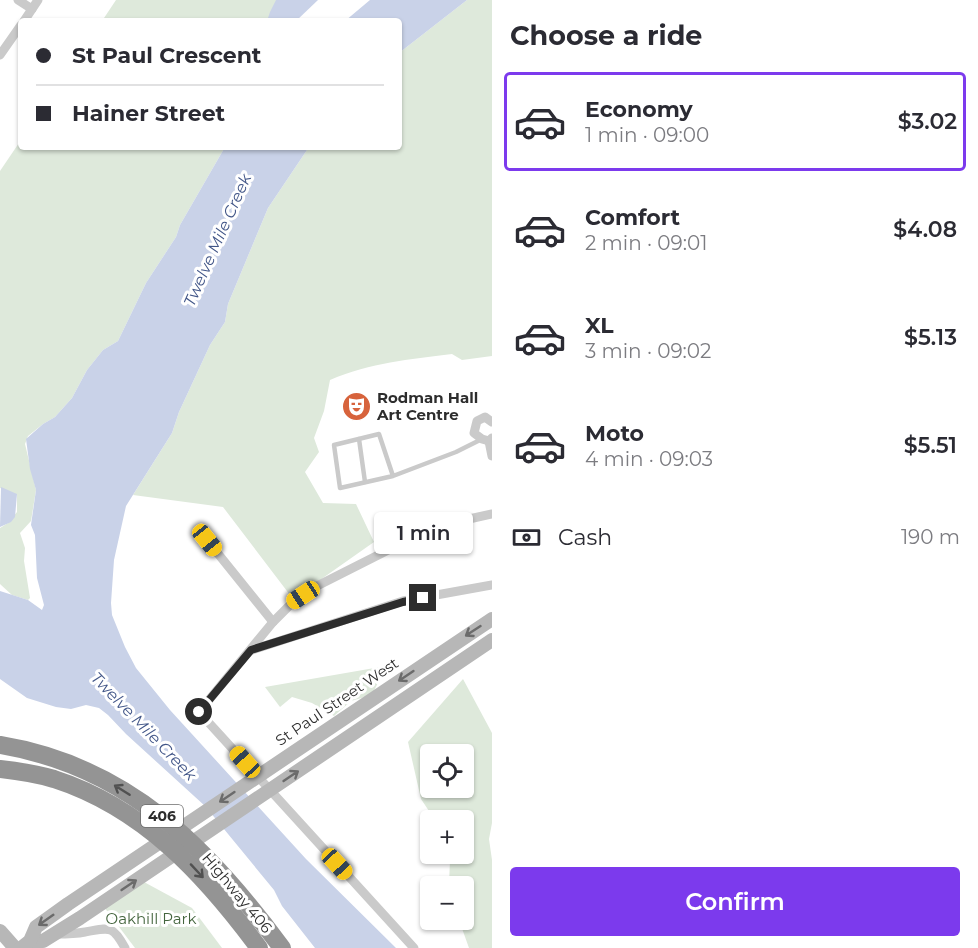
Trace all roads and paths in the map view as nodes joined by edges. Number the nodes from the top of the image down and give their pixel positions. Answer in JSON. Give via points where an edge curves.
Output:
{"nodes":[{"id":1,"x":18,"y":0,"type":"edge"},
{"id":2,"x":38,"y":0,"type":"edge"},
{"id":3,"x":32,"y":9,"type":"junction"},
{"id":4,"x":26,"y":18,"type":"edge"},
{"id":5,"x":18,"y":29,"type":"edge"},
{"id":6,"x":0,"y":55,"type":"edge"},
{"id":7,"x":492,"y":422,"type":"edge"},
{"id":8,"x":359,"y":439,"type":"junction"},
{"id":9,"x":488,"y":439,"type":"edge"},
{"id":10,"x":492,"y":456,"type":"edge"},
{"id":11,"x":393,"y":476,"type":"junction"},
{"id":12,"x":365,"y":482,"type":"junction"},
{"id":13,"x":492,"y":514,"type":"edge"},
{"id":14,"x":207,"y":540,"type":"dead end"},
{"id":15,"x":492,"y":585,"type":"edge"},
{"id":16,"x":492,"y":619,"type":"edge"},
{"id":17,"x":273,"y":622,"type":"junction"},
{"id":18,"x":492,"y":640,"type":"edge"},
{"id":19,"x":251,"y":650,"type":"junction"},
{"id":20,"x":0,"y":745,"type":"edge"},
{"id":21,"x":0,"y":769,"type":"edge"},
{"id":22,"x":0,"y":931,"type":"edge"},
{"id":23,"x":53,"y":934,"type":"junction"},
{"id":24,"x":25,"y":944,"type":"edge"},
{"id":25,"x":15,"y":948,"type":"edge"},
{"id":26,"x":125,"y":948,"type":"edge"},
{"id":27,"x":259,"y":948,"type":"edge"},
{"id":28,"x":282,"y":948,"type":"edge"},
{"id":29,"x":414,"y":948,"type":"edge"}],
"edges":[{"from":1,"to":3,"type":"street"},
{"from":2,"to":3,"type":"street"},
{"from":3,"to":4,"type":"street"},
{"from":5,"to":6,"type":"street"},
{"from":7,"to":9,"type":"street","via":[[485,417],[477,421],[474,433]]},
{"from":8,"to":11,"type":"lane","via":[[379,434]]},
{"from":8,"to":12,"type":"lane"},
{"from":8,"to":12,"type":"lane","via":[[334,445],[340,488]]},
{"from":9,"to":10,"type":"street"},
{"from":9,"to":11,"type":"lane"},
{"from":11,"to":12,"type":"lane"},
{"from":13,"to":17,"type":"street","via":[[404,542],[314,588]]},
{"from":14,"to":17,"type":"street"},
{"from":15,"to":19,"type":"street","via":[[403,602]]},
{"from":16,"to":24,"type":"main road","name":"St Paul Street West","one_way":true,"via":[[68,904],[36,927]]},
{"from":17,"to":19,"type":"street"},
{"from":23,"to":18,"type":"main road","name":"St Paul Street West","one_way":true},
{"from":19,"to":29,"type":"street","via":[[199,712]]},
{"from":28,"to":20,"type":"highway","name":"Highway 406","number":"406","one_way":true,"via":[[212,861],[157,811],[114,784],[68,763]]},
{"from":21,"to":27,"type":"highway","name":"Highway 406","number":"406","one_way":true,"via":[[54,779],[139,821],[187,861],[226,903]]},
{"from":22,"to":25,"type":"main road"},
{"from":23,"to":24,"type":"main road","name":"St Paul Street West"},
{"from":23,"to":26,"type":"street","via":[[111,929]]}]}
